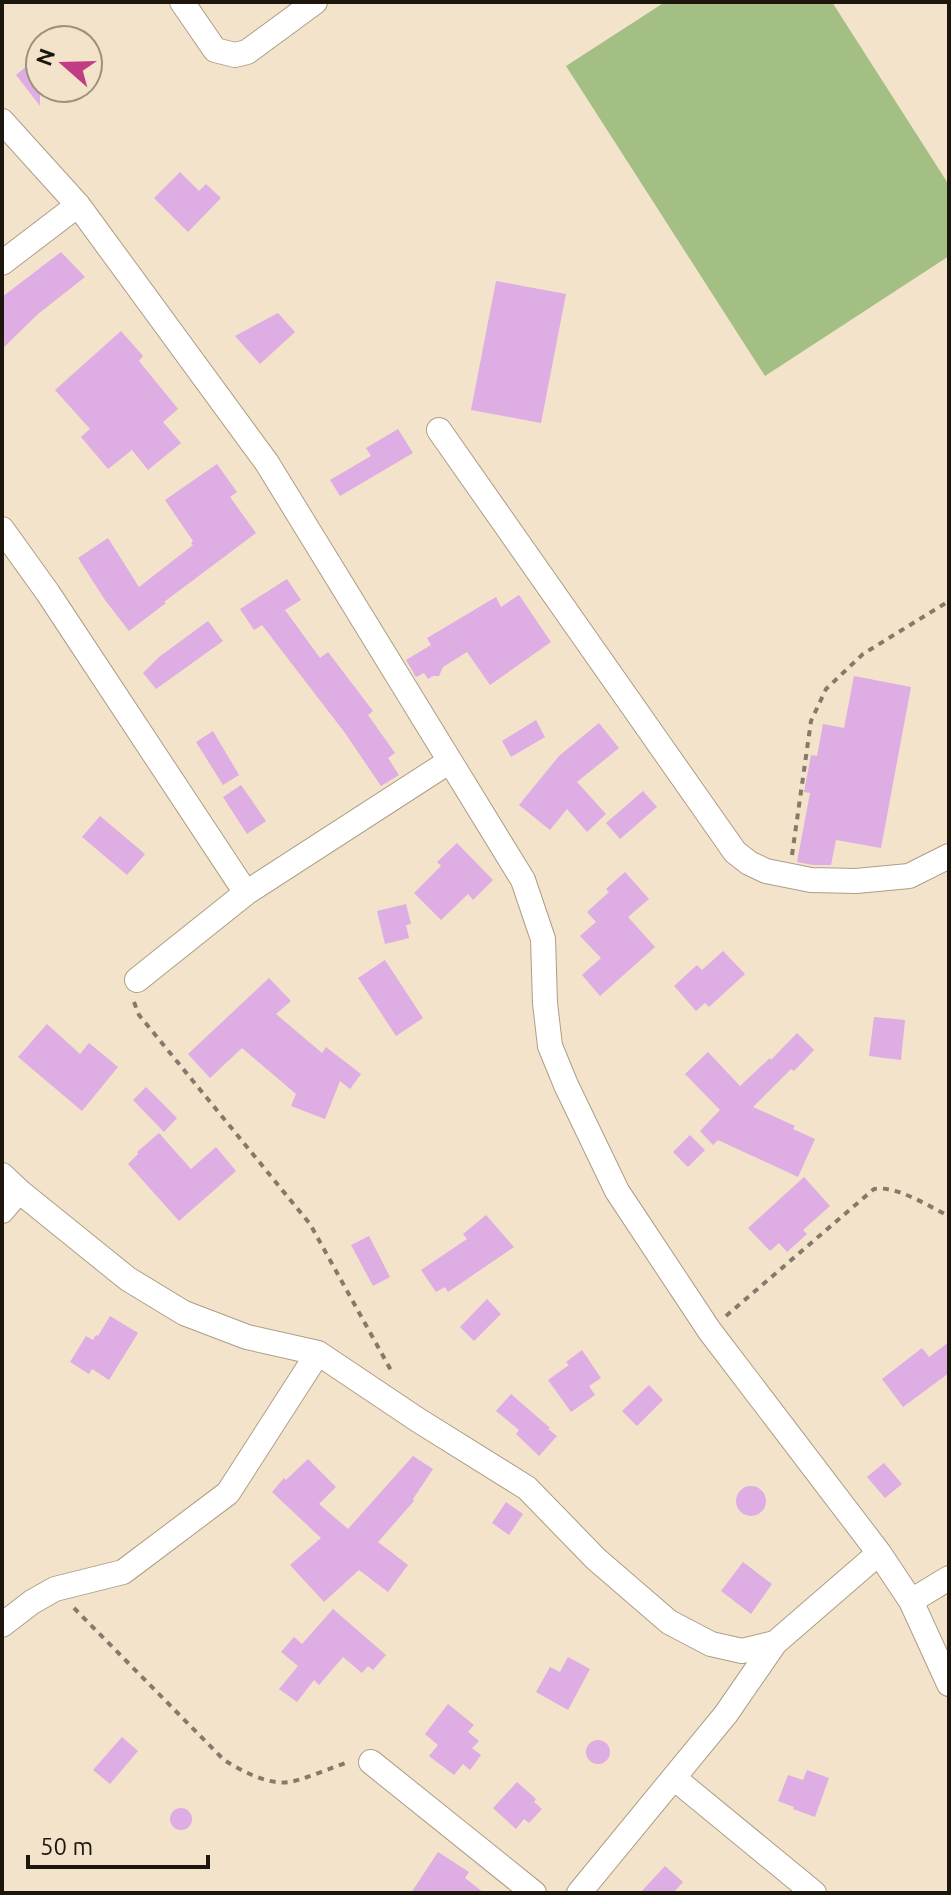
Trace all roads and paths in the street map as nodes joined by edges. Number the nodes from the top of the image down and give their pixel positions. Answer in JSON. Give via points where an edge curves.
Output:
{"nodes":[{"id":1,"x":182,"y":2,"type":"edge"},
{"id":2,"x":315,"y":2,"type":"edge"},
{"id":3,"x":2,"y":121,"type":"edge"},
{"id":4,"x":78,"y":205,"type":"junction"},
{"id":5,"x":2,"y":263,"type":"edge"},
{"id":6,"x":439,"y":430,"type":"dead end"},
{"id":7,"x":2,"y":529,"type":"edge"},
{"id":8,"x":949,"y":601,"type":"edge"},
{"id":9,"x":450,"y":761,"type":"junction"},
{"id":10,"x":949,"y":856,"type":"edge"},
{"id":11,"x":789,"y":877,"type":"junction"},
{"id":12,"x":246,"y":893,"type":"junction"},
{"id":13,"x":137,"y":980,"type":"joint"},
{"id":14,"x":11,"y":1183,"type":"edge"},
{"id":15,"x":2,"y":1211,"type":"edge"},
{"id":16,"x":949,"y":1216,"type":"edge"},
{"id":17,"x":709,"y":1330,"type":"junction"},
{"id":18,"x":318,"y":1353,"type":"junction"},
{"id":19,"x":395,"y":1378,"type":"dead end"},
{"id":20,"x":879,"y":1553,"type":"junction"},
{"id":21,"x":949,"y":1578,"type":"edge"},
{"id":22,"x":55,"y":1589,"type":"junction"},
{"id":23,"x":911,"y":1601,"type":"junction"},
{"id":24,"x":2,"y":1625,"type":"edge"},
{"id":25,"x":775,"y":1643,"type":"junction"},
{"id":26,"x":949,"y":1684,"type":"edge"},
{"id":27,"x":371,"y":1762,"type":"joint"},
{"id":28,"x":674,"y":1778,"type":"junction"},
{"id":29,"x":534,"y":1893,"type":"edge"},
{"id":30,"x":579,"y":1893,"type":"edge"},
{"id":31,"x":814,"y":1893,"type":"edge"}],
"edges":[{"from":1,"to":2,"type":"street","via":[[215,50],[235,55],[247,52]]},
{"from":3,"to":4,"type":"street"},
{"from":4,"to":5,"type":"street"},
{"from":4,"to":9,"type":"street","via":[[267,463]]},
{"from":6,"to":11,"type":"street","via":[[735,852],[766,871]]},
{"from":7,"to":12,"type":"street"},
{"from":8,"to":11,"type":"path","via":[[863,654],[826,689],[811,721]]},
{"from":9,"to":12,"type":"street"},
{"from":9,"to":17,"type":"street","via":[[523,880],[543,939],[550,1046],[566,1085],[617,1191]]},
{"from":10,"to":11,"type":"street","via":[[909,876],[856,881]]},
{"from":12,"to":13,"type":"street"},
{"from":13,"to":19,"type":"path","via":[[133,998],[139,1015],[310,1224]]},
{"from":14,"to":15,"type":"street"},
{"from":14,"to":18,"type":"street","via":[[128,1279],[184,1313],[247,1337]]},
{"from":16,"to":17,"type":"path","via":[[894,1190],[874,1189]]},
{"from":17,"to":20,"type":"street"},
{"from":18,"to":22,"type":"street","via":[[228,1493],[123,1572]]},
{"from":18,"to":25,"type":"street","via":[[527,1488],[596,1559],[669,1622],[711,1644],[742,1651]]},
{"from":20,"to":23,"type":"street"},
{"from":20,"to":25,"type":"street"},
{"from":21,"to":23,"type":"street"},
{"from":22,"to":24,"type":"street"},
{"from":22,"to":27,"type":"path","via":[[224,1760],[240,1770],[289,1782],[352,1761]]},
{"from":23,"to":26,"type":"street"},
{"from":25,"to":28,"type":"street"},
{"from":27,"to":29,"type":"street"},
{"from":28,"to":30,"type":"street"},
{"from":28,"to":31,"type":"street"}]}
